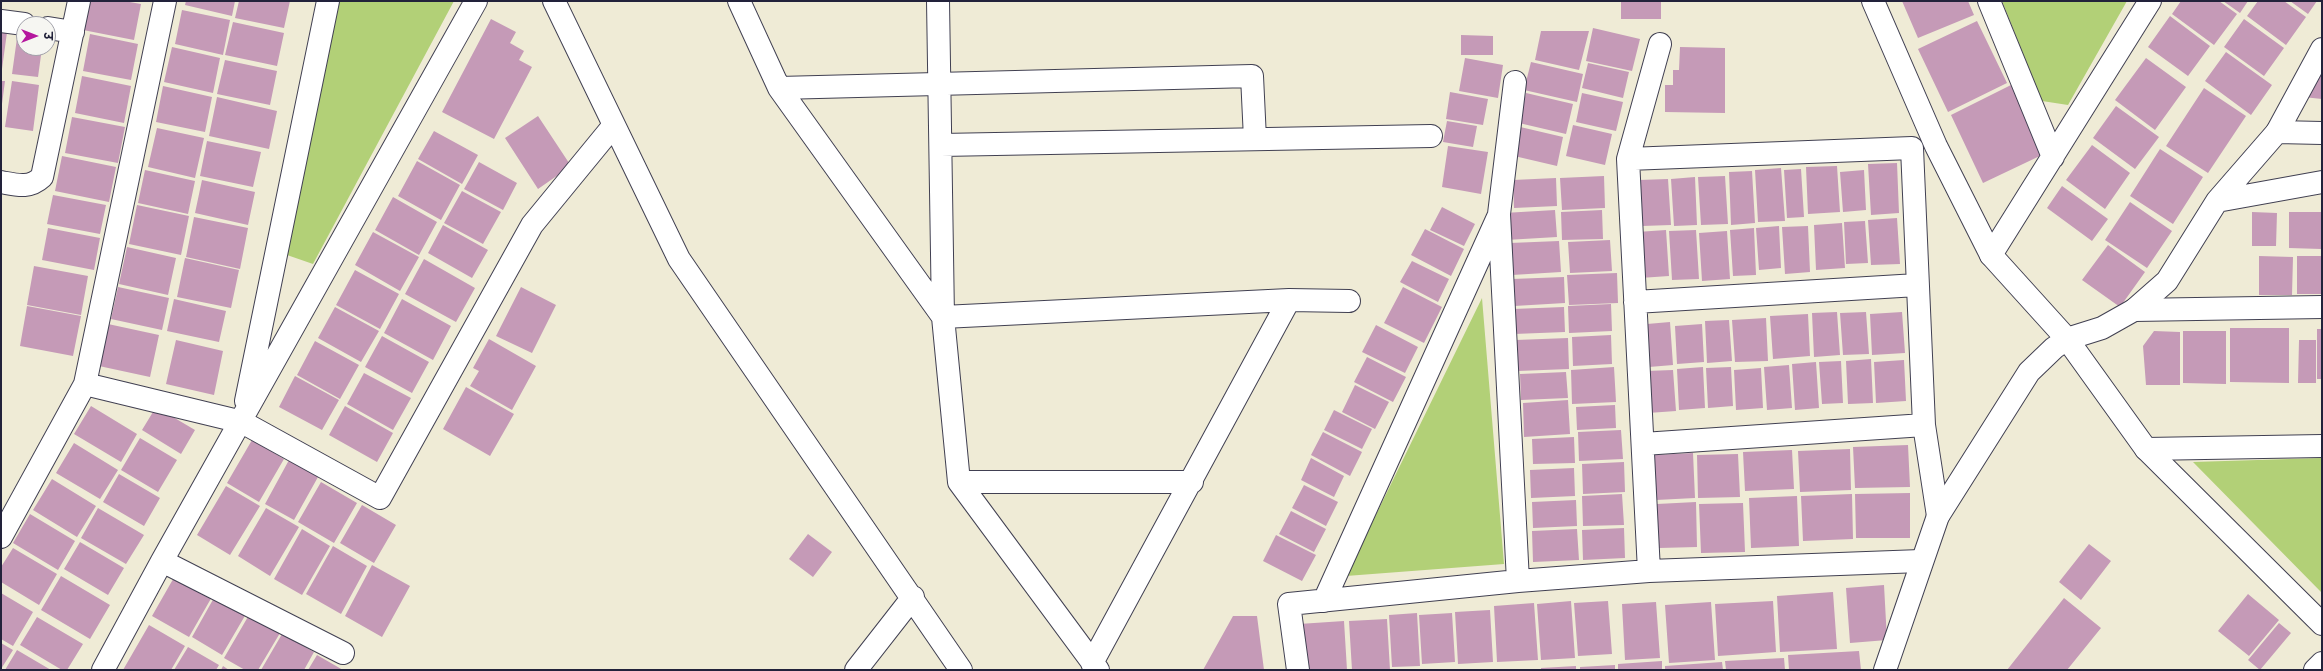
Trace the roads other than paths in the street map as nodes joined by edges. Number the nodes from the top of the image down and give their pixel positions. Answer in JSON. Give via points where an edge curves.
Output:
{"nodes":[{"id":1,"x":79,"y":1,"type":"edge"},
{"id":2,"x":165,"y":1,"type":"edge"},
{"id":3,"x":328,"y":1,"type":"edge"},
{"id":4,"x":476,"y":1,"type":"edge"},
{"id":5,"x":554,"y":1,"type":"edge"},
{"id":6,"x":739,"y":1,"type":"edge"},
{"id":7,"x":938,"y":1,"type":"edge"},
{"id":8,"x":1872,"y":1,"type":"edge"},
{"id":9,"x":1990,"y":1,"type":"edge"},
{"id":10,"x":2150,"y":1,"type":"edge"},
{"id":11,"x":1,"y":21,"type":"edge"},
{"id":12,"x":16,"y":23,"type":"edge"},
{"id":13,"x":56,"y":29,"type":"edge"},
{"id":14,"x":73,"y":32,"type":"junction"},
{"id":15,"x":1660,"y":44,"type":"dead end"},
{"id":16,"x":2322,"y":49,"type":"edge"},
{"id":17,"x":1515,"y":82,"type":"dead end"},
{"id":18,"x":940,"y":83,"type":"junction"},
{"id":19,"x":779,"y":88,"type":"junction"},
{"id":20,"x":614,"y":125,"type":"junction"},
{"id":21,"x":2276,"y":132,"type":"junction"},
{"id":22,"x":2322,"y":133,"type":"edge"},
{"id":23,"x":1431,"y":136,"type":"dead end"},
{"id":24,"x":1255,"y":139,"type":"junction"},
{"id":25,"x":941,"y":145,"type":"junction"},
{"id":26,"x":1936,"y":146,"type":"junction"},
{"id":27,"x":1912,"y":148,"type":"junction"},
{"id":28,"x":2053,"y":157,"type":"junction"},
{"id":29,"x":1628,"y":159,"type":"junction"},
{"id":30,"x":1,"y":182,"type":"edge"},
{"id":31,"x":2322,"y":182,"type":"edge"},
{"id":32,"x":2217,"y":201,"type":"junction"},
{"id":33,"x":1499,"y":214,"type":"junction"},
{"id":34,"x":1991,"y":255,"type":"junction"},
{"id":35,"x":1917,"y":286,"type":"junction"},
{"id":36,"x":1289,"y":300,"type":"junction"},
{"id":37,"x":1349,"y":301,"type":"dead end"},
{"id":38,"x":1635,"y":302,"type":"junction"},
{"id":39,"x":2322,"y":307,"type":"edge"},
{"id":40,"x":2134,"y":310,"type":"junction"},
{"id":41,"x":943,"y":317,"type":"junction"},
{"id":42,"x":2067,"y":339,"type":"junction"},
{"id":43,"x":84,"y":384,"type":"junction"},
{"id":44,"x":242,"y":422,"type":"junction"},
{"id":45,"x":1924,"y":425,"type":"junction"},
{"id":46,"x":1643,"y":444,"type":"junction"},
{"id":47,"x":2322,"y":446,"type":"edge"},
{"id":48,"x":2146,"y":449,"type":"junction"},
{"id":49,"x":960,"y":482,"type":"junction"},
{"id":50,"x":1192,"y":482,"type":"junction"},
{"id":51,"x":1938,"y":516,"type":"junction"},
{"id":52,"x":1,"y":538,"type":"edge"},
{"id":53,"x":162,"y":561,"type":"junction"},
{"id":54,"x":1921,"y":561,"type":"junction"},
{"id":55,"x":1649,"y":571,"type":"junction"},
{"id":56,"x":1518,"y":581,"type":"junction"},
{"id":57,"x":913,"y":597,"type":"junction"},
{"id":58,"x":1324,"y":601,"type":"junction"},
{"id":59,"x":2322,"y":624,"type":"edge"},
{"id":60,"x":343,"y":653,"type":"dead end"},
{"id":61,"x":2322,"y":663,"type":"edge"},
{"id":62,"x":1095,"y":666,"type":"edge"},
{"id":63,"x":103,"y":670,"type":"edge"},
{"id":64,"x":856,"y":670,"type":"edge"},
{"id":65,"x":961,"y":670,"type":"edge"},
{"id":66,"x":1298,"y":670,"type":"edge"},
{"id":67,"x":1885,"y":670,"type":"edge"},
{"id":68,"x":2315,"y":670,"type":"edge"}],
"edges":[{"from":1,"to":14,"type":"street"},
{"from":2,"to":43,"type":"street"},
{"from":3,"to":44,"type":"street"},
{"from":4,"to":44,"type":"street"},
{"from":5,"to":20,"type":"street"},
{"from":6,"to":19,"type":"street"},
{"from":7,"to":18,"type":"street"},
{"from":8,"to":26,"type":"street"},
{"from":9,"to":28,"type":"street"},
{"from":10,"to":28,"type":"street"},
{"from":11,"to":12,"type":"street"},
{"from":13,"to":14,"type":"street"},
{"from":14,"to":30,"type":"street","via":[[42,177],[31,185]]},
{"from":15,"to":29,"type":"street"},
{"from":16,"to":21,"type":"street"},
{"from":17,"to":33,"type":"street"},
{"from":18,"to":19,"type":"street"},
{"from":18,"to":24,"type":"street","via":[[1252,76]]},
{"from":18,"to":25,"type":"street"},
{"from":19,"to":41,"type":"street"},
{"from":20,"to":44,"type":"street","via":[[532,225],[380,498]]},
{"from":20,"to":57,"type":"street","via":[[679,259]]},
{"from":21,"to":22,"type":"street"},
{"from":21,"to":32,"type":"street"},
{"from":23,"to":24,"type":"street"},
{"from":24,"to":25,"type":"street"},
{"from":25,"to":41,"type":"street"},
{"from":26,"to":27,"type":"street"},
{"from":26,"to":34,"type":"street"},
{"from":27,"to":29,"type":"street"},
{"from":27,"to":35,"type":"street"},
{"from":28,"to":34,"type":"street"},
{"from":29,"to":38,"type":"street"},
{"from":31,"to":32,"type":"street"},
{"from":32,"to":40,"type":"street","via":[[2167,281]]},
{"from":33,"to":56,"type":"street"},
{"from":33,"to":58,"type":"street"},
{"from":34,"to":42,"type":"street"},
{"from":35,"to":38,"type":"street"},
{"from":35,"to":45,"type":"street"},
{"from":36,"to":37,"type":"street"},
{"from":36,"to":41,"type":"street"},
{"from":36,"to":50,"type":"street"},
{"from":38,"to":46,"type":"street"},
{"from":39,"to":40,"type":"street"},
{"from":40,"to":42,"type":"street","via":[[2102,328]]},
{"from":41,"to":49,"type":"street"},
{"from":42,"to":48,"type":"street"},
{"from":42,"to":51,"type":"street","via":[[2029,372]]},
{"from":43,"to":44,"type":"street"},
{"from":43,"to":52,"type":"street"},
{"from":44,"to":53,"type":"street"},
{"from":45,"to":46,"type":"street"},
{"from":45,"to":51,"type":"street"},
{"from":46,"to":55,"type":"street"},
{"from":47,"to":48,"type":"street"},
{"from":48,"to":59,"type":"street"},
{"from":49,"to":50,"type":"street"},
{"from":49,"to":62,"type":"street"},
{"from":50,"to":62,"type":"street"},
{"from":51,"to":54,"type":"street"},
{"from":53,"to":60,"type":"street"},
{"from":53,"to":63,"type":"street"},
{"from":54,"to":55,"type":"street"},
{"from":54,"to":67,"type":"street"},
{"from":55,"to":56,"type":"street"},
{"from":56,"to":58,"type":"street"},
{"from":57,"to":64,"type":"street"},
{"from":57,"to":65,"type":"street"},
{"from":58,"to":66,"type":"street","via":[[1289,604]]},
{"from":61,"to":68,"type":"street"}]}
